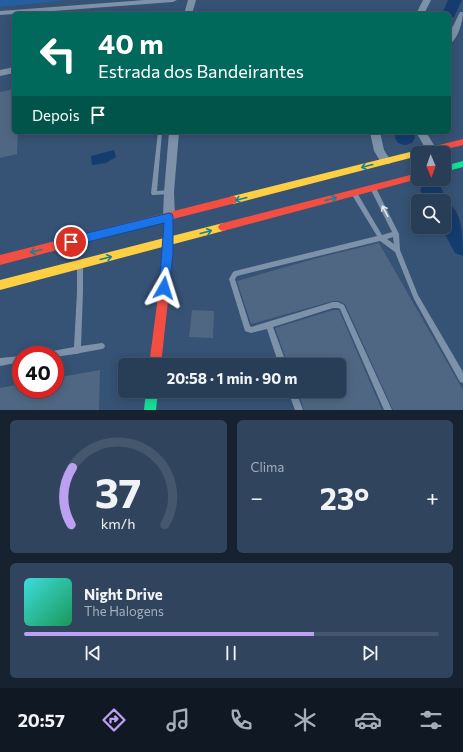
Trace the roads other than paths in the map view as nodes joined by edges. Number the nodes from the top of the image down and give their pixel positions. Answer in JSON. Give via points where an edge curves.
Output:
{"nodes":[{"id":1,"x":173,"y":0,"type":"edge"},
{"id":2,"x":192,"y":0,"type":"edge"},
{"id":3,"x":427,"y":0,"type":"edge"},
{"id":4,"x":12,"y":12,"type":"edge"},
{"id":5,"x":13,"y":12,"type":"edge"},
{"id":6,"x":189,"y":12,"type":"edge"},
{"id":7,"x":421,"y":12,"type":"edge"},
{"id":8,"x":0,"y":13,"type":"edge"},
{"id":9,"x":463,"y":14,"type":"edge"},
{"id":10,"x":451,"y":38,"type":"edge"},
{"id":11,"x":12,"y":70,"type":"edge"},
{"id":12,"x":0,"y":73,"type":"edge"},
{"id":13,"x":160,"y":134,"type":"edge"},
{"id":14,"x":174,"y":134,"type":"edge"},
{"id":15,"x":375,"y":134,"type":"edge"},
{"id":16,"x":422,"y":134,"type":"edge"},
{"id":17,"x":463,"y":142,"type":"edge"},
{"id":18,"x":430,"y":146,"type":"edge"},
{"id":19,"x":448,"y":146,"type":"edge"},
{"id":20,"x":411,"y":155,"type":"edge"},
{"id":21,"x":386,"y":161,"type":"junction"},
{"id":22,"x":463,"y":164,"type":"edge"},
{"id":23,"x":451,"y":167,"type":"edge"},
{"id":24,"x":411,"y":178,"type":"edge"},
{"id":25,"x":373,"y":188,"type":"junction"},
{"id":26,"x":169,"y":192,"type":"junction"},
{"id":27,"x":354,"y":192,"type":"junction"},
{"id":28,"x":169,"y":217,"type":"junction"},
{"id":29,"x":396,"y":234,"type":"junction"},
{"id":30,"x":381,"y":238,"type":"junction"},
{"id":31,"x":168,"y":242,"type":"junction"},
{"id":32,"x":397,"y":250,"type":"junction"},
{"id":33,"x":0,"y":260,"type":"edge"},
{"id":34,"x":80,"y":265,"type":"junction"},
{"id":35,"x":0,"y":285,"type":"edge"},
{"id":36,"x":269,"y":326,"type":"junction"},
{"id":37,"x":102,"y":346,"type":"dead end"},
{"id":38,"x":77,"y":351,"type":"junction"},
{"id":39,"x":64,"y":353,"type":"edge"},
{"id":40,"x":156,"y":358,"type":"edge"},
{"id":41,"x":280,"y":358,"type":"edge"},
{"id":42,"x":12,"y":360,"type":"edge"},
{"id":43,"x":0,"y":362,"type":"edge"},
{"id":44,"x":463,"y":379,"type":"edge"},
{"id":45,"x":151,"y":398,"type":"edge"},
{"id":46,"x":295,"y":398,"type":"edge"},
{"id":47,"x":150,"y":410,"type":"edge"},
{"id":48,"x":299,"y":410,"type":"edge"},
{"id":49,"x":388,"y":410,"type":"edge"}],
"edges":[{"from":1,"to":5,"type":"street"},
{"from":2,"to":6,"type":"street"},
{"from":3,"to":7,"type":"street"},
{"from":4,"to":8,"type":"street"},
{"from":9,"to":10,"type":"street"},
{"from":11,"to":12,"type":"street"},
{"from":13,"to":26,"type":"lane","via":[[154,193]]},
{"from":14,"to":26,"type":"street"},
{"from":15,"to":21,"type":"street","via":[[379,151]]},
{"from":16,"to":18,"type":"street"},
{"from":17,"to":19,"type":"main road"},
{"from":20,"to":21,"type":"main road"},
{"from":21,"to":28,"type":"main road","one_way":true},
{"from":22,"to":23,"type":"main road"},
{"from":24,"to":25,"type":"main road"},
{"from":25,"to":27,"type":"main road"},
{"from":29,"to":25,"type":"lane","one_way":true},
{"from":26,"to":28,"type":"street"},
{"from":27,"to":30,"type":"lane"},
{"from":31,"to":27,"type":"main road","one_way":true},
{"from":28,"to":31,"type":"main road"},
{"from":28,"to":33,"type":"main road","one_way":true},
{"from":29,"to":30,"type":"lane"},
{"from":29,"to":32,"type":"lane"},
{"from":30,"to":32,"type":"lane"},
{"from":30,"to":36,"type":"lane","via":[[235,274],[232,279],[247,329]]},
{"from":34,"to":31,"type":"main road","one_way":true},
{"from":31,"to":40,"type":"main road"},
{"from":32,"to":44,"type":"lane","via":[[416,297]]},
{"from":34,"to":35,"type":"main road"},
{"from":34,"to":38,"type":"lane"},
{"from":36,"to":41,"type":"lane"},
{"from":36,"to":49,"type":"lane","via":[[333,305],[342,307]]},
{"from":37,"to":38,"type":"lane"},
{"from":38,"to":39,"type":"lane"},
{"from":42,"to":43,"type":"lane"},
{"from":45,"to":47,"type":"main road"},
{"from":46,"to":48,"type":"lane"}]}
